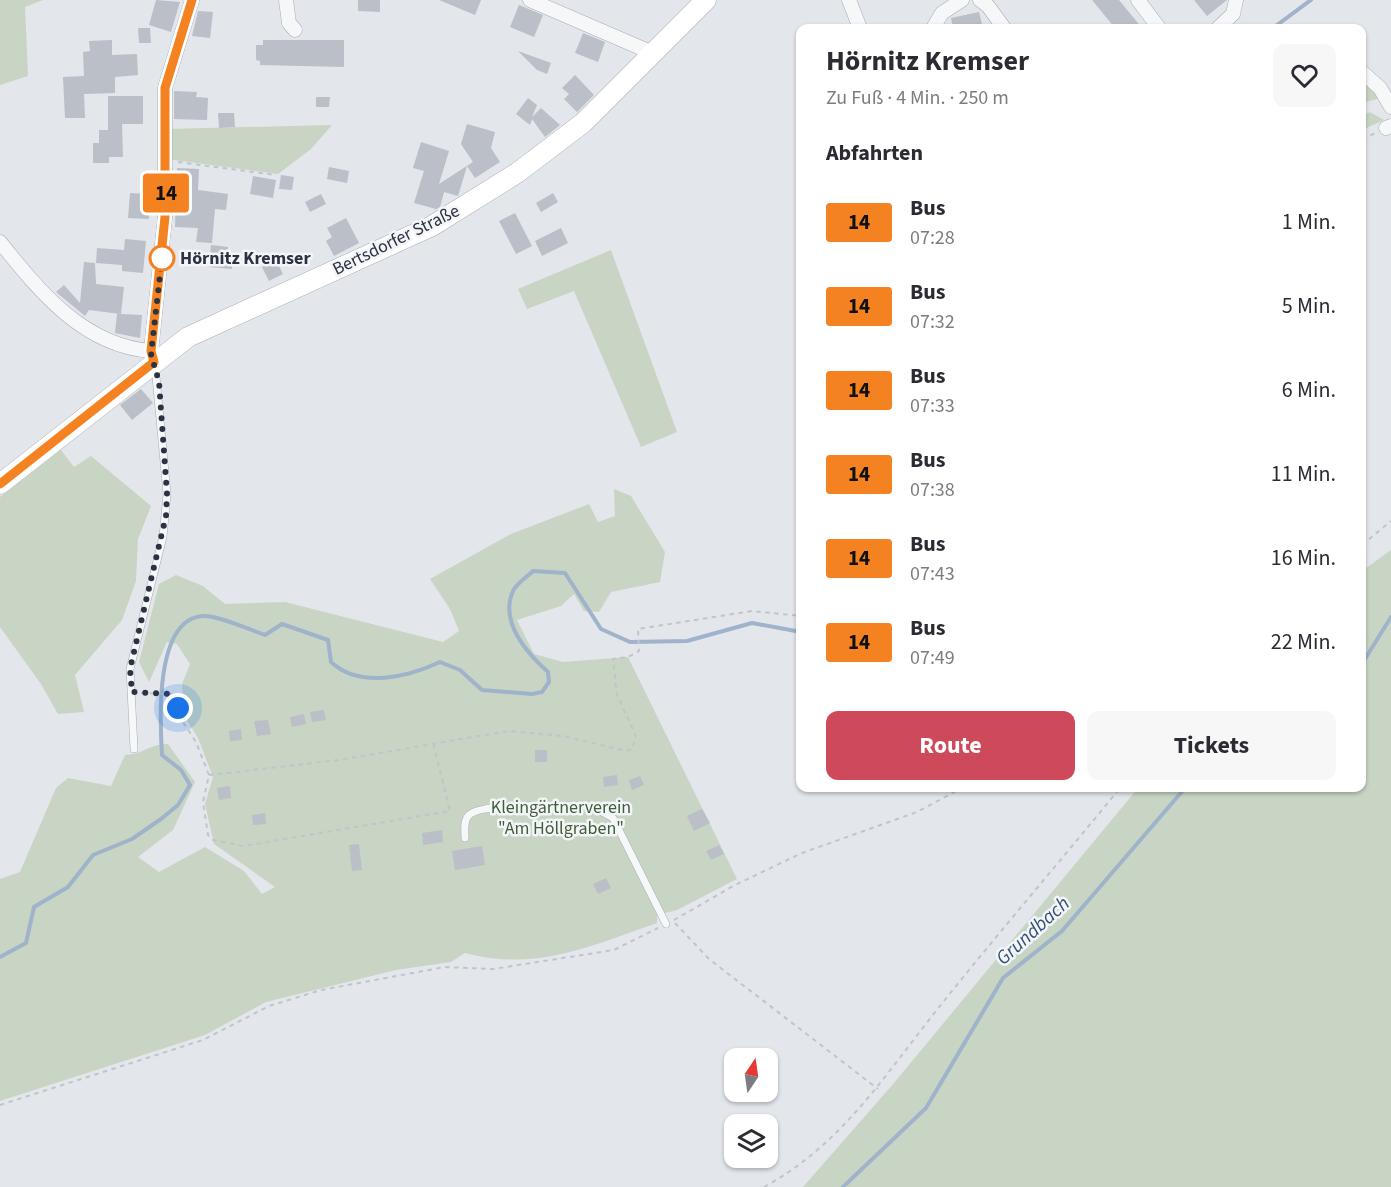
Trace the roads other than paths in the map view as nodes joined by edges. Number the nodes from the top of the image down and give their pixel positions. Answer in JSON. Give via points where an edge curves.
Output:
{"nodes":[{"id":1,"x":192,"y":0,"type":"edge"},
{"id":2,"x":286,"y":0,"type":"edge"},
{"id":3,"x":530,"y":0,"type":"edge"},
{"id":4,"x":706,"y":0,"type":"edge"},
{"id":5,"x":849,"y":0,"type":"edge"},
{"id":6,"x":962,"y":0,"type":"edge"},
{"id":7,"x":980,"y":0,"type":"edge"},
{"id":8,"x":1138,"y":0,"type":"edge"},
{"id":9,"x":1236,"y":0,"type":"edge"},
{"id":10,"x":858,"y":24,"type":"edge"},
{"id":11,"x":935,"y":24,"type":"edge"},
{"id":12,"x":1002,"y":24,"type":"edge"},
{"id":13,"x":1156,"y":24,"type":"edge"},
{"id":14,"x":1222,"y":24,"type":"edge"},
{"id":15,"x":296,"y":30,"type":"dead end"},
{"id":16,"x":655,"y":54,"type":"junction"},
{"id":17,"x":1366,"y":76,"type":"edge"},
{"id":18,"x":1391,"y":107,"type":"edge"},
{"id":19,"x":0,"y":242,"type":"edge"},
{"id":20,"x":153,"y":357,"type":"junction"},
{"id":21,"x":0,"y":484,"type":"edge"},
{"id":22,"x":134,"y":748,"type":"dead end"},
{"id":23,"x":465,"y":838,"type":"dead end"},
{"id":24,"x":666,"y":924,"type":"road end"}],
"edges":[{"from":1,"to":20,"type":"street","via":[[165,88],[164,240]]},
{"from":2,"to":15,"type":"street","via":[[289,22]]},
{"from":3,"to":16,"type":"street"},
{"from":4,"to":16,"type":"main road","name":"Bertsdorfer Straße"},
{"from":5,"to":10,"type":"street"},
{"from":6,"to":11,"type":"street","via":[[942,13]]},
{"from":7,"to":12,"type":"street"},
{"from":8,"to":13,"type":"street"},
{"from":9,"to":14,"type":"street","via":[[1233,14]]},
{"from":16,"to":20,"type":"main road","name":"Bertsdorfer Straße","via":[[575,129],[473,202],[392,245],[216,323]]},
{"from":17,"to":18,"type":"street","via":[[1380,88]]},
{"from":19,"to":20,"type":"street","via":[[75,323],[114,345]]},
{"from":20,"to":21,"type":"main road","name":"Bertsdorfer Straße"},
{"from":20,"to":22,"type":"lane","via":[[159,382],[166,516],[130,669]]},
{"from":23,"to":24,"type":"lane","via":[[465,821],[478,810],[591,806],[601,809],[613,818]]}]}
